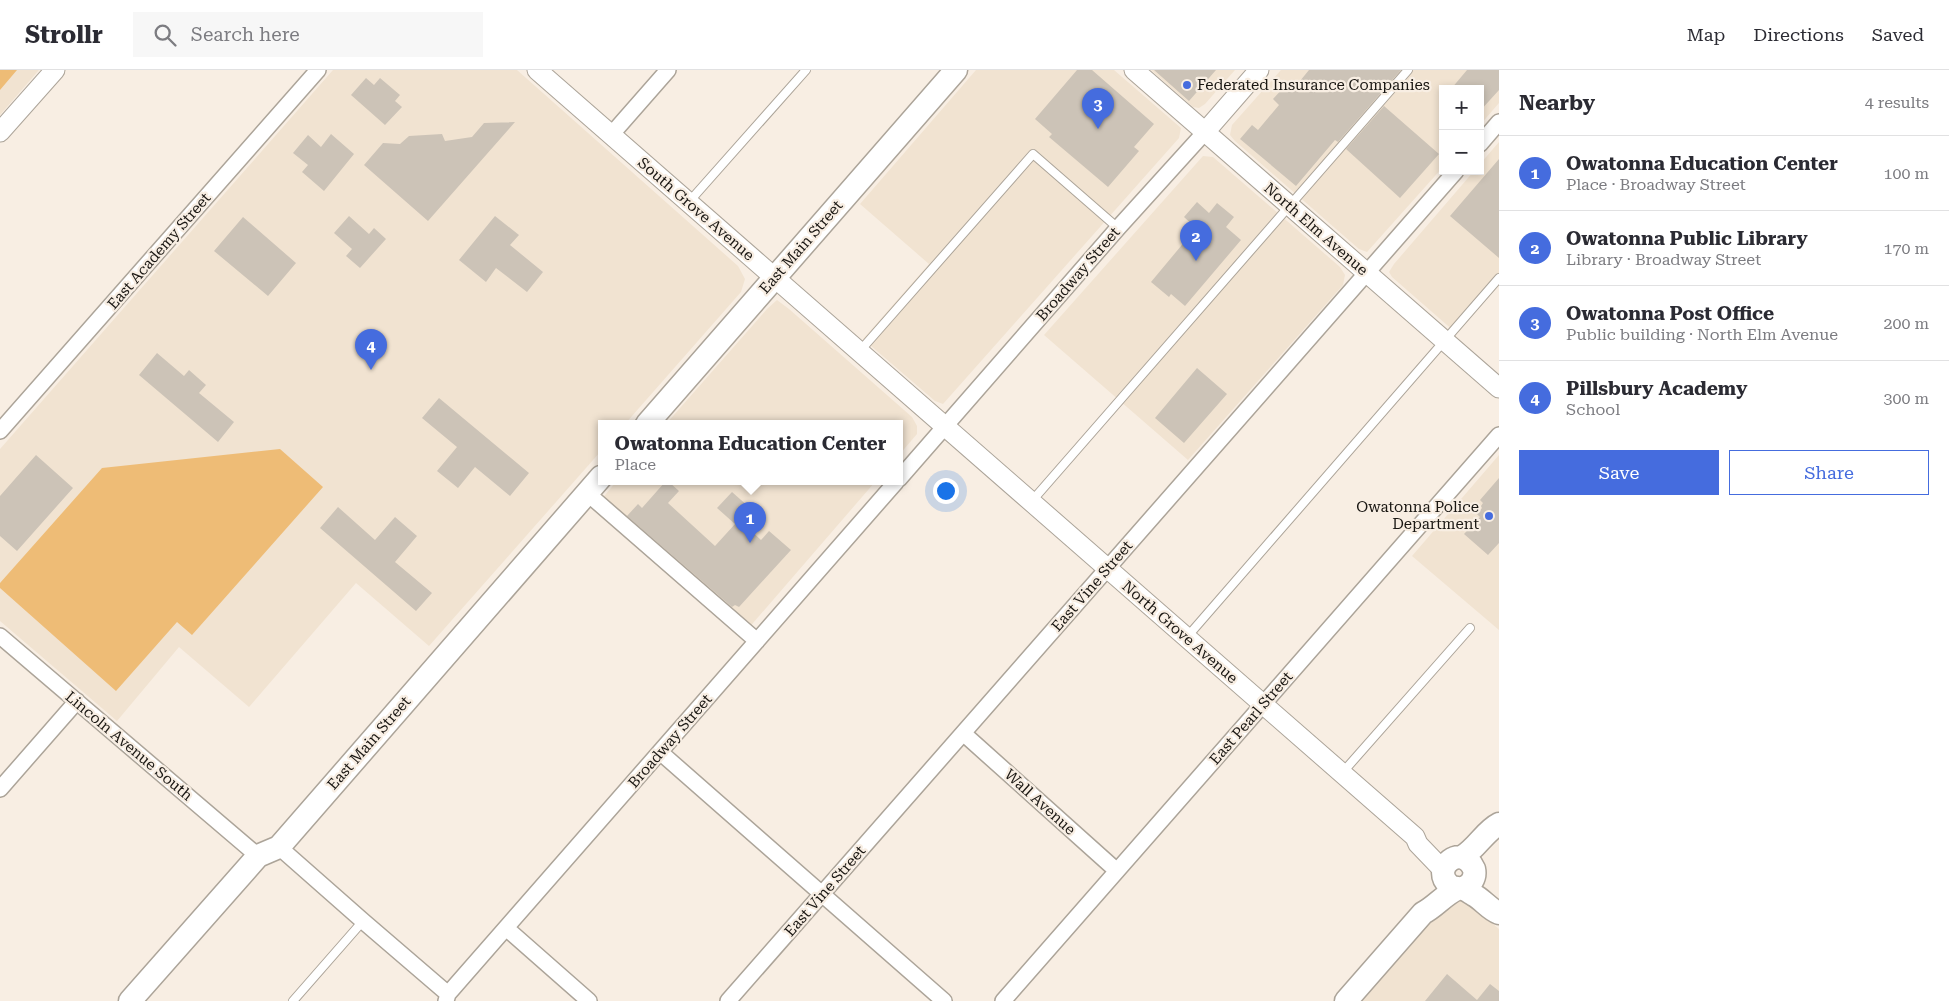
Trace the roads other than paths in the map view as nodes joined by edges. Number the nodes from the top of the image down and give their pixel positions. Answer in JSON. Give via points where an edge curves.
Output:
{"nodes":[{"id":1,"x":55,"y":70,"type":"edge"},
{"id":2,"x":318,"y":70,"type":"edge"},
{"id":3,"x":537,"y":70,"type":"edge"},
{"id":4,"x":668,"y":70,"type":"edge"},
{"id":5,"x":806,"y":70,"type":"edge"},
{"id":6,"x":956,"y":70,"type":"edge"},
{"id":7,"x":1134,"y":70,"type":"edge"},
{"id":8,"x":1259,"y":70,"type":"edge"},
{"id":9,"x":1408,"y":70,"type":"edge"},
{"id":10,"x":1499,"y":122,"type":"edge"},
{"id":11,"x":0,"y":132,"type":"edge"},
{"id":12,"x":1205,"y":132,"type":"junction"},
{"id":13,"x":611,"y":135,"type":"junction"},
{"id":14,"x":1484,"y":139,"type":"edge"},
{"id":15,"x":1453,"y":175,"type":"edge"},
{"id":16,"x":688,"y":203,"type":"junction"},
{"id":17,"x":1289,"y":206,"type":"junction"},
{"id":18,"x":1118,"y":228,"type":"junction"},
{"id":19,"x":1367,"y":274,"type":"junction"},
{"id":20,"x":774,"y":278,"type":"junction"},
{"id":21,"x":1499,"y":278,"type":"edge"},
{"id":22,"x":1444,"y":341,"type":"junction"},
{"id":23,"x":859,"y":352,"type":"junction"},
{"id":24,"x":1499,"y":388,"type":"edge"},
{"id":25,"x":650,"y":420,"type":"edge"},
{"id":26,"x":944,"y":427,"type":"junction"},
{"id":27,"x":0,"y":431,"type":"edge"},
{"id":28,"x":1499,"y":435,"type":"edge"},
{"id":29,"x":903,"y":474,"type":"edge"},
{"id":30,"x":594,"y":485,"type":"edge"},
{"id":31,"x":894,"y":485,"type":"edge"},
{"id":32,"x":1030,"y":502,"type":"junction"},
{"id":33,"x":1108,"y":569,"type":"junction"},
{"id":34,"x":1470,"y":628,"type":"dead end"},
{"id":35,"x":0,"y":636,"type":"edge"},
{"id":36,"x":1187,"y":638,"type":"junction"},
{"id":37,"x":757,"y":641,"type":"junction"},
{"id":38,"x":77,"y":701,"type":"junction"},
{"id":39,"x":1263,"y":705,"type":"junction"},
{"id":40,"x":963,"y":734,"type":"junction"},
{"id":41,"x":660,"y":752,"type":"junction"},
{"id":42,"x":1342,"y":773,"type":"junction"},
{"id":43,"x":0,"y":789,"type":"edge"},
{"id":44,"x":1499,"y":824,"type":"edge"},
{"id":45,"x":1499,"y":831,"type":"edge"},
{"id":46,"x":279,"y":847,"type":"junction"},
{"id":47,"x":258,"y":856,"type":"junction"},
{"id":48,"x":1117,"y":871,"type":"junction"},
{"id":49,"x":1459,"y":873,"type":"junction"},
{"id":50,"x":822,"y":894,"type":"junction"},
{"id":51,"x":1499,"y":904,"type":"edge"},
{"id":52,"x":1499,"y":913,"type":"edge"},
{"id":53,"x":363,"y":921,"type":"junction"},
{"id":54,"x":506,"y":928,"type":"junction"},
{"id":55,"x":447,"y":998,"type":"edge"},
{"id":56,"x":130,"y":1001,"type":"edge"},
{"id":57,"x":293,"y":1001,"type":"edge"},
{"id":58,"x":589,"y":1001,"type":"edge"},
{"id":59,"x":728,"y":1001,"type":"edge"},
{"id":60,"x":944,"y":1001,"type":"edge"},
{"id":61,"x":1003,"y":1001,"type":"edge"},
{"id":62,"x":1346,"y":1001,"type":"edge"}],
"edges":[{"from":1,"to":11,"type":"street"},
{"from":2,"to":27,"type":"street","name":"East Academy Street"},
{"from":3,"to":13,"type":"street","name":"South Grove Avenue"},
{"from":4,"to":13,"type":"street"},
{"from":5,"to":16,"type":"lane"},
{"from":6,"to":20,"type":"main road","name":"East Main Street"},
{"from":7,"to":12,"type":"street","name":"North Elm Avenue"},
{"from":8,"to":12,"type":"street","name":"Broadway Street"},
{"from":9,"to":17,"type":"lane"},
{"from":10,"to":14,"type":"street"},
{"from":12,"to":17,"type":"street","name":"North Elm Avenue"},
{"from":12,"to":18,"type":"street","name":"Broadway Street"},
{"from":13,"to":16,"type":"street","name":"South Grove Avenue"},
{"from":15,"to":19,"type":"street","name":"East Vine Street"},
{"from":16,"to":20,"type":"street","name":"South Grove Avenue"},
{"from":17,"to":19,"type":"street","name":"North Elm Avenue"},
{"from":17,"to":32,"type":"lane"},
{"from":18,"to":23,"type":"lane","via":[[1034,154]]},
{"from":18,"to":26,"type":"street","name":"Broadway Street"},
{"from":19,"to":22,"type":"street","name":"North Elm Avenue"},
{"from":19,"to":33,"type":"street","name":"East Vine Street"},
{"from":20,"to":23,"type":"street","name":"South Grove Avenue"},
{"from":20,"to":25,"type":"main road","name":"East Main Street"},
{"from":21,"to":22,"type":"lane"},
{"from":22,"to":24,"type":"street","name":"North Elm Avenue"},
{"from":22,"to":36,"type":"lane"},
{"from":23,"to":26,"type":"street","name":"South Grove Avenue"},
{"from":26,"to":29,"type":"street","name":"Broadway Street"},
{"from":26,"to":32,"type":"street","name":"North Grove Avenue"},
{"from":28,"to":39,"type":"street","name":"East Pearl Street"},
{"from":30,"to":37,"type":"street"},
{"from":30,"to":46,"type":"main road","name":"East Main Street"},
{"from":31,"to":37,"type":"street","name":"Broadway Street"},
{"from":32,"to":33,"type":"street","name":"North Grove Avenue"},
{"from":33,"to":36,"type":"street","name":"North Grove Avenue"},
{"from":33,"to":40,"type":"street","name":"East Vine Street"},
{"from":34,"to":42,"type":"lane"},
{"from":35,"to":38,"type":"street","name":"Lincoln Avenue South"},
{"from":36,"to":39,"type":"street","name":"North Grove Avenue"},
{"from":37,"to":41,"type":"street","name":"Broadway Street"},
{"from":38,"to":43,"type":"street"},
{"from":38,"to":47,"type":"street","name":"Lincoln Avenue South"},
{"from":39,"to":42,"type":"street","name":"North Grove Avenue"},
{"from":39,"to":48,"type":"street","name":"East Pearl Street"},
{"from":40,"to":48,"type":"street","name":"Wall Avenue"},
{"from":40,"to":50,"type":"street","name":"East Vine Street"},
{"from":41,"to":50,"type":"street"},
{"from":41,"to":54,"type":"street","name":"Broadway Street"},
{"from":42,"to":49,"type":"street","name":"North Grove Avenue"},
{"from":44,"to":49,"type":"main road","via":[[1476,848]]},
{"from":45,"to":49,"type":"main road"},
{"from":46,"to":47,"type":"main road","name":"East Main Street"},
{"from":46,"to":53,"type":"street"},
{"from":47,"to":56,"type":"main road","name":"East Main Street"},
{"from":48,"to":61,"type":"street","name":"East Pearl Street"},
{"from":49,"to":51,"type":"main road","name":"North Grove Avenue"},
{"from":49,"to":52,"type":"main road","name":"North Grove Avenue"},
{"from":49,"to":62,"type":"main road","via":[[1448,893],[1423,913]]},
{"from":50,"to":59,"type":"street","name":"East Vine Street"},
{"from":50,"to":60,"type":"street"},
{"from":53,"to":55,"type":"street"},
{"from":53,"to":57,"type":"lane"},
{"from":54,"to":55,"type":"street","name":"Broadway Street"},
{"from":54,"to":58,"type":"street"}]}
